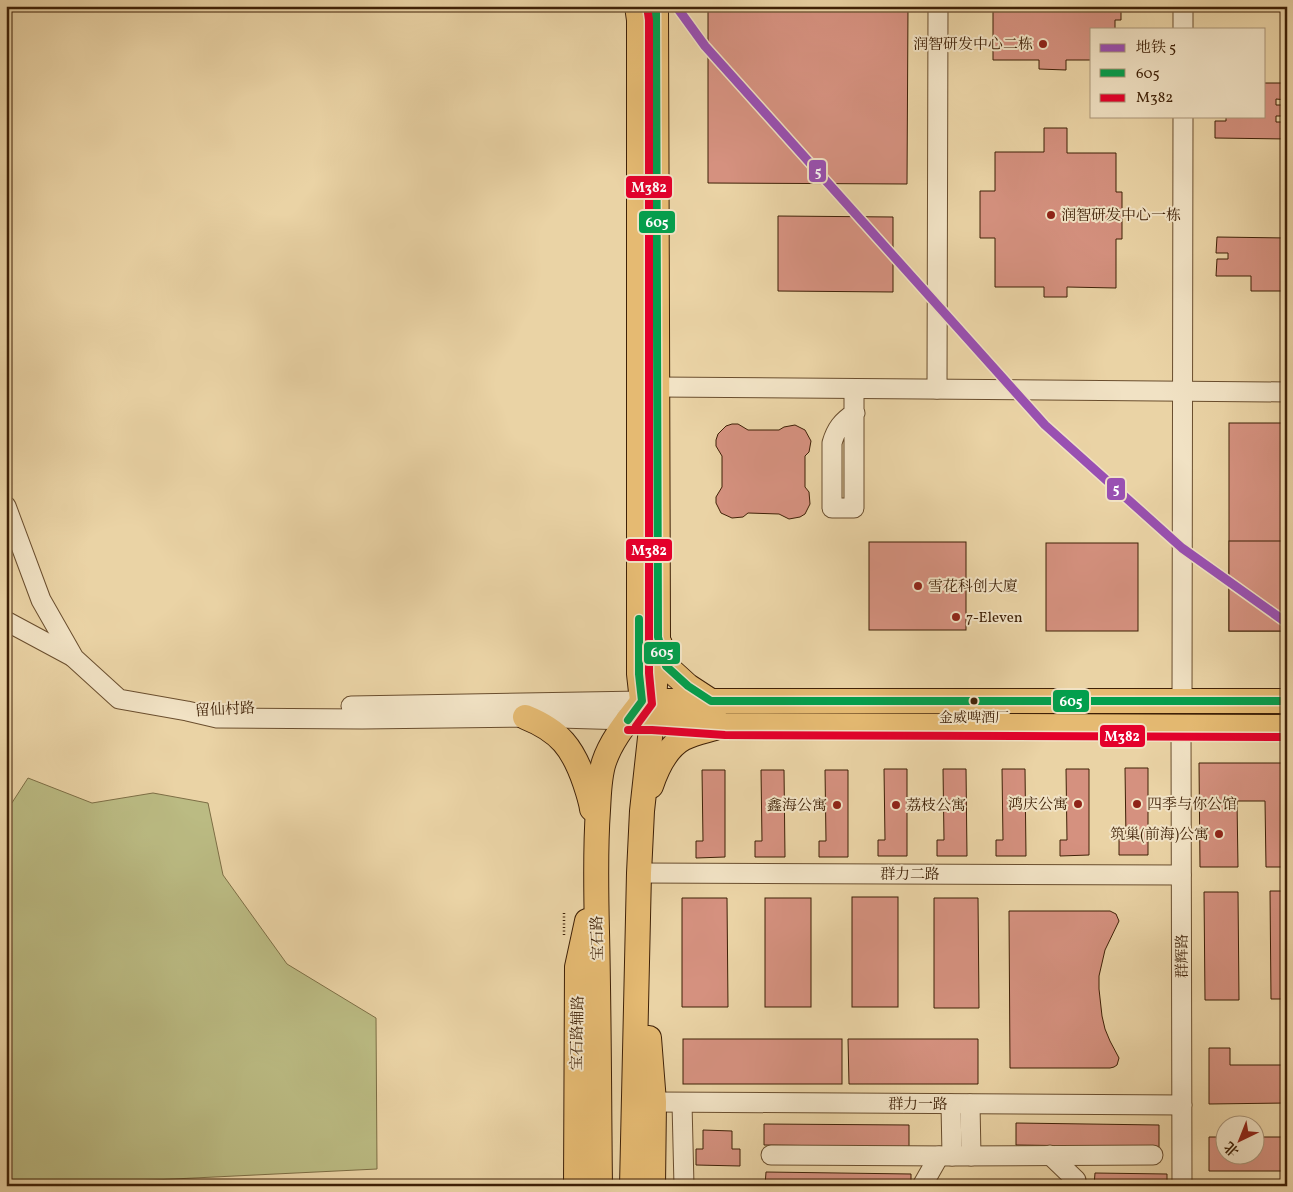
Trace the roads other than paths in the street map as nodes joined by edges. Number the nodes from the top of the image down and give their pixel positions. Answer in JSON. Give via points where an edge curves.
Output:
{"nodes":[{"id":1,"x":637,"y":6,"type":"edge"},
{"id":2,"x":656,"y":6,"type":"edge"},
{"id":3,"x":938,"y":6,"type":"edge"},
{"id":4,"x":1183,"y":6,"type":"edge"},
{"id":5,"x":1183,"y":28,"type":"edge"},
{"id":6,"x":1182,"y":118,"type":"edge"},
{"id":7,"x":657,"y":387,"type":"junction"},
{"id":8,"x":854,"y":389,"type":"junction"},
{"id":9,"x":937,"y":389,"type":"junction"},
{"id":10,"x":1182,"y":391,"type":"junction"},
{"id":11,"x":1287,"y":392,"type":"edge"},
{"id":12,"x":854,"y":413,"type":"dead end"},
{"id":13,"x":6,"y":506,"type":"edge"},
{"id":14,"x":6,"y":621,"type":"edge"},
{"id":15,"x":658,"y":637,"type":"junction"},
{"id":16,"x":74,"y":658,"type":"junction"},
{"id":17,"x":711,"y":701,"type":"junction"},
{"id":18,"x":1182,"y":701,"type":"junction"},
{"id":19,"x":1287,"y":701,"type":"edge"},
{"id":20,"x":188,"y":711,"type":"junction"},
{"id":21,"x":644,"y":711,"type":"junction"},
{"id":22,"x":525,"y":716,"type":"junction"},
{"id":23,"x":726,"y":725,"type":"junction"},
{"id":24,"x":1181,"y":727,"type":"junction"},
{"id":25,"x":1287,"y":727,"type":"edge"},
{"id":26,"x":642,"y":811,"type":"junction"},
{"id":27,"x":596,"y":837,"type":"junction"},
{"id":28,"x":1182,"y":875,"type":"junction"},
{"id":29,"x":596,"y":883,"type":"junction"},
{"id":30,"x":639,"y":883,"type":"junction"},
{"id":31,"x":654,"y":1102,"type":"junction"},
{"id":32,"x":682,"y":1102,"type":"junction"},
{"id":33,"x":951,"y":1104,"type":"junction"},
{"id":34,"x":970,"y":1104,"type":"junction"},
{"id":35,"x":1182,"y":1105,"type":"junction"},
{"id":36,"x":1153,"y":1154,"type":"dead end"},
{"id":37,"x":771,"y":1155,"type":"dead end"},
{"id":38,"x":1050,"y":1155,"type":"junction"},
{"id":39,"x":946,"y":1156,"type":"junction"},
{"id":40,"x":971,"y":1156,"type":"junction"},
{"id":41,"x":576,"y":1186,"type":"edge"},
{"id":42,"x":600,"y":1186,"type":"edge"},
{"id":43,"x":632,"y":1186,"type":"edge"},
{"id":44,"x":653,"y":1186,"type":"edge"},
{"id":45,"x":684,"y":1186,"type":"edge"},
{"id":46,"x":922,"y":1186,"type":"edge"},
{"id":47,"x":1076,"y":1186,"type":"edge"},
{"id":48,"x":1182,"y":1186,"type":"edge"}],
"edges":[{"from":1,"to":21,"type":"main road","via":[[639,674]]},
{"from":2,"to":7,"type":"main road"},
{"from":3,"to":9,"type":"street"},
{"from":4,"to":5,"type":"street"},
{"from":6,"to":10,"type":"street"},
{"from":7,"to":8,"type":"street"},
{"from":7,"to":15,"type":"main road"},
{"from":8,"to":9,"type":"street"},
{"from":8,"to":12,"type":"street"},
{"from":9,"to":10,"type":"street"},
{"from":10,"to":11,"type":"street"},
{"from":10,"to":18,"type":"street"},
{"from":13,"to":16,"type":"street","via":[[41,600]]},
{"from":14,"to":16,"type":"street"},
{"from":15,"to":17,"type":"main road","via":[[666,666]]},
{"from":15,"to":21,"type":"main road"},
{"from":16,"to":20,"type":"street","via":[[119,699]]},
{"from":17,"to":18,"type":"main road"},
{"from":17,"to":21,"type":"main road"},
{"from":18,"to":19,"type":"main road"},
{"from":20,"to":21,"type":"street","name":"留仙村路","via":[[229,707]]},
{"from":20,"to":22,"type":"street","name":"留仙村路","via":[[217,718]]},
{"from":21,"to":22,"type":"street","name":"留仙村路"},
{"from":21,"to":23,"type":"main road"},
{"from":21,"to":26,"type":"main road"},
{"from":21,"to":27,"type":"main road","name":"宝石路","via":[[615,739],[604,761]]},
{"from":22,"to":27,"type":"main road","via":[[551,729],[569,748],[592,805]]},
{"from":23,"to":24,"type":"main road"},
{"from":23,"to":26,"type":"main road","via":[[695,734],[674,746],[655,774]]},
{"from":24,"to":25,"type":"main road"},
{"from":24,"to":28,"type":"street","name":"群辉路"},
{"from":26,"to":30,"type":"main road"},
{"from":27,"to":29,"type":"main road","name":"宝石路"},
{"from":28,"to":30,"type":"street","name":"群力二路"},
{"from":28,"to":35,"type":"street","name":"群辉路"},
{"from":29,"to":41,"type":"main road","name":"宝石路辅路","via":[[577,967]]},
{"from":29,"to":42,"type":"main road","name":"宝石路"},
{"from":30,"to":31,"type":"main road"},
{"from":30,"to":43,"type":"main road"},
{"from":31,"to":32,"type":"street","name":"群力一路"},
{"from":31,"to":44,"type":"main road"},
{"from":32,"to":33,"type":"street","name":"群力一路"},
{"from":32,"to":45,"type":"street"},
{"from":33,"to":34,"type":"street","name":"群力一路"},
{"from":33,"to":39,"type":"street"},
{"from":34,"to":35,"type":"street","name":"群力一路"},
{"from":34,"to":40,"type":"street"},
{"from":35,"to":48,"type":"street","name":"群辉路"},
{"from":36,"to":38,"type":"street"},
{"from":37,"to":39,"type":"street"},
{"from":38,"to":40,"type":"street"},
{"from":38,"to":47,"type":"street","via":[[1076,1180]]},
{"from":39,"to":40,"type":"street"},
{"from":39,"to":46,"type":"street"}]}
